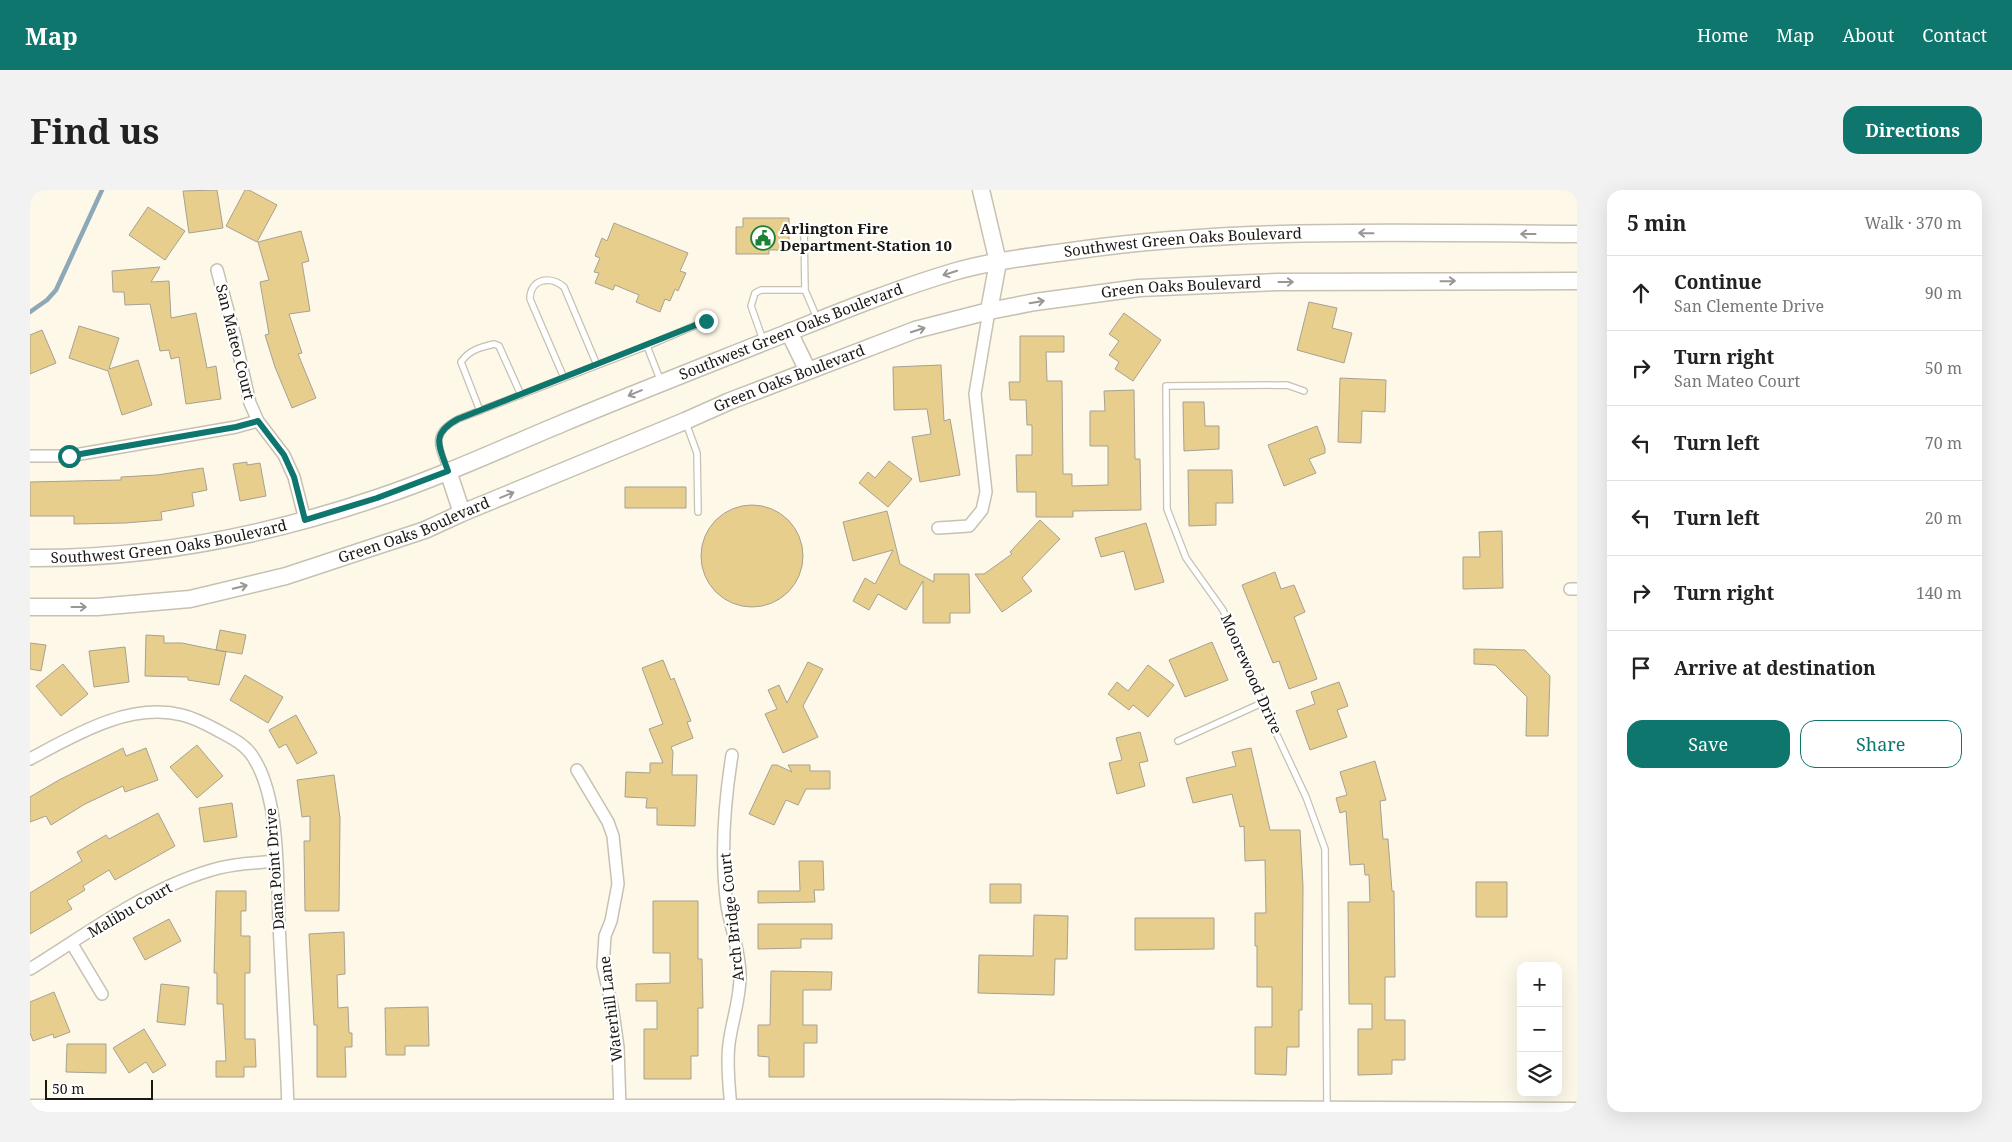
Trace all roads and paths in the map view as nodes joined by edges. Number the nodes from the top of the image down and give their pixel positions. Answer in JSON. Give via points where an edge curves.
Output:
{"nodes":[{"id":1,"x":981,"y":190,"type":"edge"},
{"id":2,"x":804,"y":227,"type":"dead end"},
{"id":3,"x":1577,"y":234,"type":"edge"},
{"id":4,"x":998,"y":262,"type":"junction"},
{"id":5,"x":217,"y":270,"type":"dead end"},
{"id":6,"x":1577,"y":281,"type":"edge"},
{"id":7,"x":805,"y":290,"type":"junction"},
{"id":8,"x":989,"y":311,"type":"junction"},
{"id":9,"x":818,"y":320,"type":"junction"},
{"id":10,"x":706,"y":321,"type":"dead end"},
{"id":11,"x":789,"y":332,"type":"junction"},
{"id":12,"x":764,"y":342,"type":"junction"},
{"id":13,"x":647,"y":346,"type":"junction"},
{"id":14,"x":597,"y":365,"type":"junction"},
{"id":15,"x":808,"y":371,"type":"junction"},
{"id":16,"x":564,"y":378,"type":"junction"},
{"id":17,"x":661,"y":382,"type":"junction"},
{"id":18,"x":1304,"y":391,"type":"dead end"},
{"id":19,"x":521,"y":395,"type":"junction"},
{"id":20,"x":480,"y":411,"type":"junction"},
{"id":21,"x":258,"y":421,"type":"junction"},
{"id":22,"x":686,"y":421,"type":"junction"},
{"id":23,"x":30,"y":456,"type":"edge"},
{"id":24,"x":448,"y":471,"type":"junction"},
{"id":25,"x":698,"y":512,"type":"dead end"},
{"id":26,"x":462,"y":513,"type":"junction"},
{"id":27,"x":305,"y":520,"type":"junction"},
{"id":28,"x":938,"y":528,"type":"dead end"},
{"id":29,"x":30,"y":558,"type":"edge"},
{"id":30,"x":30,"y":607,"type":"edge"},
{"id":31,"x":1262,"y":702,"type":"junction"},
{"id":32,"x":1178,"y":741,"type":"dead end"},
{"id":33,"x":732,"y":755,"type":"dead end"},
{"id":34,"x":30,"y":760,"type":"edge"},
{"id":35,"x":577,"y":770,"type":"dead end"},
{"id":36,"x":276,"y":861,"type":"junction"},
{"id":37,"x":72,"y":944,"type":"junction"},
{"id":38,"x":30,"y":970,"type":"edge"},
{"id":39,"x":102,"y":994,"type":"dead end"},
{"id":40,"x":30,"y":1108,"type":"edge"},
{"id":41,"x":620,"y":1109,"type":"junction"},
{"id":42,"x":299,"y":1110,"type":"edge"},
{"id":43,"x":731,"y":1110,"type":"edge"},
{"id":44,"x":1326,"y":1110,"type":"edge"},
{"id":45,"x":1577,"y":1111,"type":"edge"}],
"edges":[{"from":1,"to":4,"type":"main road"},
{"from":2,"to":7,"type":"lane"},
{"from":3,"to":4,"type":"main road","name":"Southwest Green Oaks Boulevard","one_way":true,"via":[[1330,233],[1182,238]]},
{"from":4,"to":8,"type":"main road"},
{"from":4,"to":9,"type":"main road","name":"Southwest Green Oaks Boulevard","one_way":true,"via":[[956,271]]},
{"from":5,"to":21,"type":"street","name":"San Mateo Court","via":[[250,403]]},
{"from":8,"to":6,"type":"main road","name":"Green Oaks Boulevard","one_way":true,"via":[[1139,288],[1277,282]]},
{"from":7,"to":9,"type":"lane"},
{"from":7,"to":12,"type":"lane","via":[[761,290],[755,293],[751,306]]},
{"from":15,"to":8,"type":"main road","name":"Green Oaks Boulevard","one_way":true,"via":[[915,330]]},
{"from":8,"to":28,"type":"street","via":[[975,394],[986,492],[982,510],[969,526]]},
{"from":9,"to":11,"type":"main road","name":"Southwest Green Oaks Boulevard"},
{"from":10,"to":13,"type":"lane"},
{"from":11,"to":12,"type":"main road","name":"Southwest Green Oaks Boulevard"},
{"from":11,"to":15,"type":"main road"},
{"from":12,"to":17,"type":"main road","name":"Southwest Green Oaks Boulevard"},
{"from":13,"to":14,"type":"lane"},
{"from":13,"to":17,"type":"lane"},
{"from":14,"to":16,"type":"lane"},
{"from":14,"to":16,"type":"lane","via":[[564,287],[557,280],[547,279],[536,284],[530,292],[530,299]]},
{"from":15,"to":22,"type":"main road","name":"Green Oaks Boulevard","via":[[730,400]]},
{"from":16,"to":19,"type":"lane"},
{"from":17,"to":24,"type":"main road","name":"Southwest Green Oaks Boulevard","one_way":true},
{"from":18,"to":31,"type":"lane","name":"Moorewood Drive","via":[[1287,385],[1166,386],[1167,509],[1186,558],[1223,610]]},
{"from":19,"to":20,"type":"lane"},
{"from":19,"to":20,"type":"lane","via":[[498,346],[477,348],[461,362]]},
{"from":20,"to":24,"type":"lane","via":[[444,427],[439,437],[440,449]]},
{"from":21,"to":23,"type":"street","via":[[69,456]]},
{"from":21,"to":27,"type":"street","name":"San Mateo Court","via":[[284,455],[294,477]]},
{"from":22,"to":25,"type":"lane","via":[[697,453]]},
{"from":26,"to":22,"type":"main road","name":"Green Oaks Boulevard","one_way":true},
{"from":24,"to":26,"type":"main road"},
{"from":24,"to":27,"type":"main road","name":"Southwest Green Oaks Boulevard","via":[[377,498]]},
{"from":30,"to":26,"type":"main road","name":"Green Oaks Boulevard","one_way":true,"via":[[97,607],[190,599],[286,576],[425,530]]},
{"from":27,"to":29,"type":"main road","name":"Southwest Green Oaks Boulevard","via":[[249,534],[137,554]]},
{"from":31,"to":32,"type":"lane"},
{"from":31,"to":44,"type":"lane","name":"Moorewood Drive","via":[[1306,797],[1325,849]]},
{"from":33,"to":43,"type":"street","name":"Arch Bridge Court","via":[[725,800],[725,878],[740,972],[729,1047]]},
{"from":34,"to":36,"type":"street","name":"Dana Point Drive","via":[[75,735],[132,713],[182,714],[199,720],[237,741],[253,756],[272,809]]},
{"from":35,"to":41,"type":"street","name":"Waterhill Lane","via":[[614,836],[618,884],[605,936],[603,966],[614,1012]]},
{"from":36,"to":37,"type":"street","name":"Malibu Court","via":[[221,868],[183,880],[146,897]]},
{"from":36,"to":42,"type":"street","name":"Dana Point Drive"},
{"from":37,"to":38,"type":"street","name":"Malibu Court"},
{"from":37,"to":39,"type":"street","name":"Malibu Court"},
{"from":40,"to":42,"type":"main road"},
{"from":41,"to":42,"type":"main road"},
{"from":41,"to":43,"type":"main road"},
{"from":43,"to":44,"type":"main road"},
{"from":44,"to":45,"type":"main road"}]}
